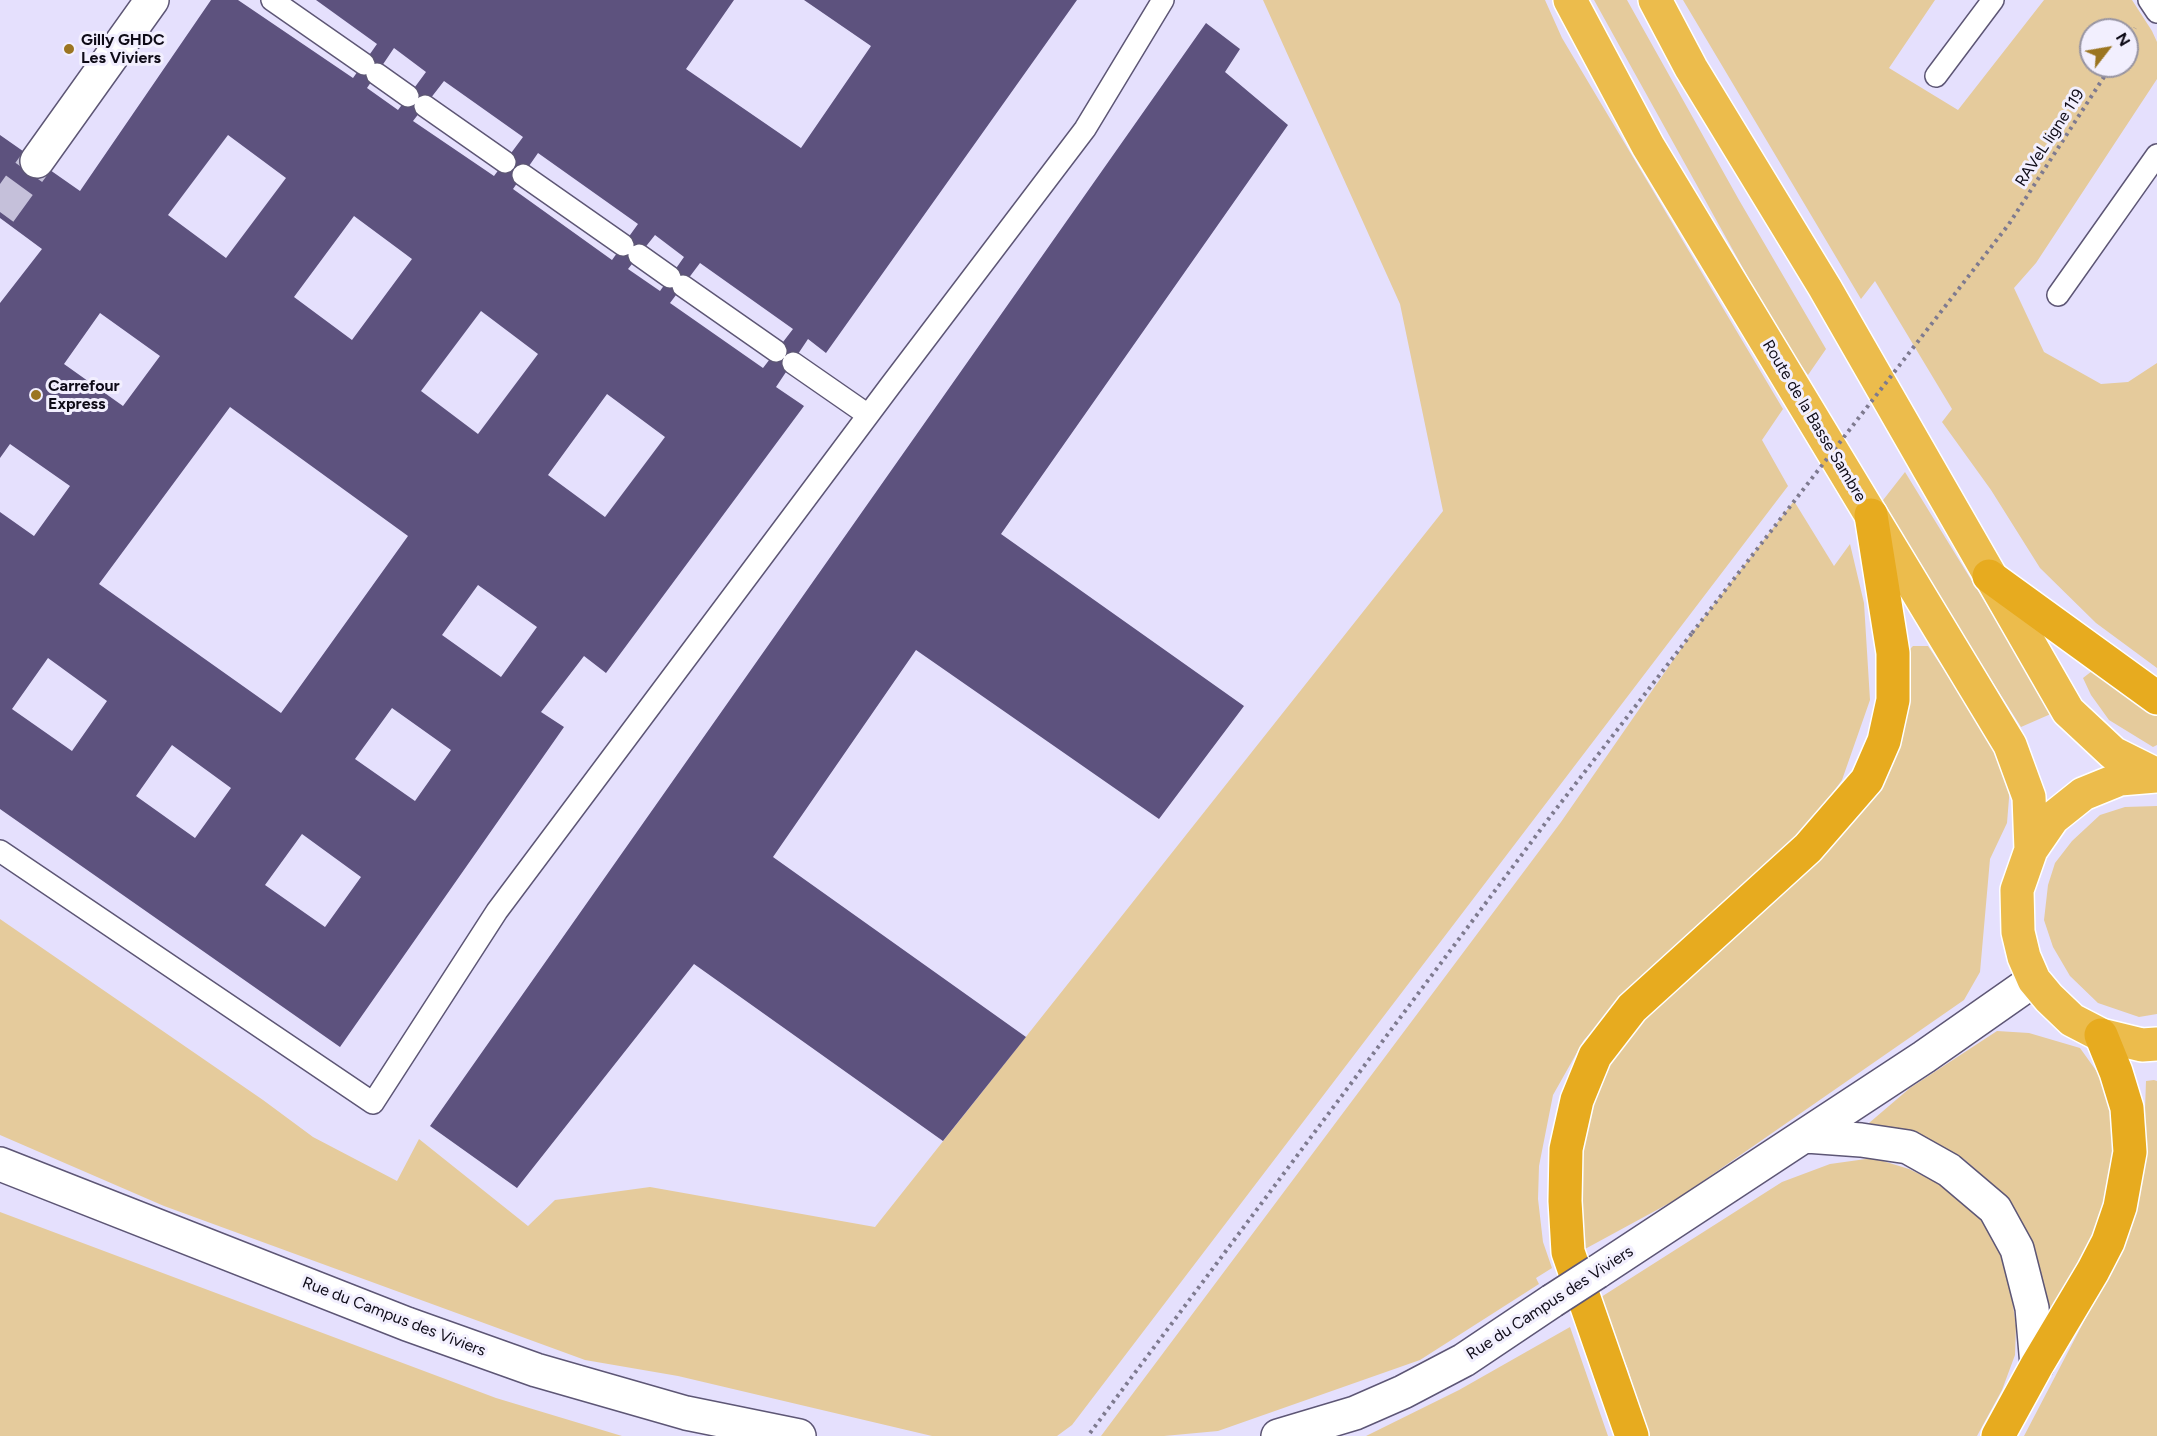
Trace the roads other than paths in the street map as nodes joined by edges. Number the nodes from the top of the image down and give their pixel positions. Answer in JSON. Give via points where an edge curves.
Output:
{"nodes":[{"id":1,"x":152,"y":0,"type":"edge"},
{"id":2,"x":272,"y":0,"type":"edge"},
{"id":3,"x":1163,"y":0,"type":"edge"},
{"id":4,"x":1570,"y":0,"type":"edge"},
{"id":5,"x":1655,"y":0,"type":"edge"},
{"id":6,"x":1993,"y":0,"type":"edge"},
{"id":7,"x":2149,"y":0,"type":"edge"},
{"id":8,"x":2157,"y":12,"type":"edge"},
{"id":9,"x":1936,"y":76,"type":"dead end"},
{"id":10,"x":2157,"y":155,"type":"edge"},
{"id":11,"x":37,"y":160,"type":"tunnel mouth"},
{"id":12,"x":505,"y":162,"type":"dead end"},
{"id":13,"x":523,"y":175,"type":"dead end"},
{"id":14,"x":2058,"y":295,"type":"dead end"},
{"id":15,"x":868,"y":415,"type":"junction"},
{"id":16,"x":1871,"y":515,"type":"junction"},
{"id":17,"x":1989,"y":576,"type":"junction"},
{"id":18,"x":2157,"y":698,"type":"edge"},
{"id":19,"x":2157,"y":776,"type":"edge"},
{"id":20,"x":2031,"y":850,"type":"junction"},
{"id":21,"x":0,"y":851,"type":"edge"},
{"id":22,"x":2034,"y":980,"type":"junction"},
{"id":23,"x":2101,"y":1035,"type":"junction"},
{"id":24,"x":2152,"y":1048,"type":"edge"},
{"id":25,"x":1806,"y":1136,"type":"junction"},
{"id":26,"x":0,"y":1164,"type":"edge"},
{"id":27,"x":2037,"y":1365,"type":"junction"},
{"id":28,"x":799,"y":1436,"type":"edge"},
{"id":29,"x":1278,"y":1436,"type":"edge"},
{"id":30,"x":1632,"y":1436,"type":"edge"},
{"id":31,"x":1998,"y":1436,"type":"edge"}],
"edges":[{"from":1,"to":11,"type":"street"},
{"from":2,"to":12,"type":"lane"},
{"from":3,"to":15,"type":"lane","via":[[1085,129]]},
{"from":4,"to":16,"type":"highway","name":"Route de la Basse Sambre","via":[[1648,146]]},
{"from":5,"to":17,"type":"highway"},
{"from":6,"to":9,"type":"lane"},
{"from":7,"to":8,"type":"lane"},
{"from":10,"to":14,"type":"lane"},
{"from":13,"to":15,"type":"lane"},
{"from":15,"to":21,"type":"lane","via":[[497,911],[373,1103]]},
{"from":16,"to":20,"type":"highway","name":"Route de la Basse Sambre","via":[[2010,745],[2029,797]]},
{"from":16,"to":30,"type":"highway","via":[[1893,653],[1893,700],[1884,741],[1867,780],[1808,848],[1632,1008],[1594,1056],[1576,1100],[1566,1149],[1568,1252]]},
{"from":17,"to":18,"type":"highway"},
{"from":17,"to":19,"type":"highway","via":[[2068,711],[2113,753]]},
{"from":19,"to":20,"type":"highway","via":[[2120,779],[2083,794],[2053,818]]},
{"from":20,"to":22,"type":"highway","via":[[2017,890],[2018,932]]},
{"from":22,"to":23,"type":"highway","via":[[2073,1020]]},
{"from":22,"to":25,"type":"street","name":"Rue du Campus des Viviers"},
{"from":23,"to":24,"type":"highway"},
{"from":23,"to":27,"type":"highway","via":[[2127,1108],[2130,1152],[2120,1207],[2103,1251]]},
{"from":25,"to":27,"type":"street","via":[[1908,1147],[1949,1170],[1995,1209],[2017,1248],[2032,1308]]},
{"from":25,"to":29,"type":"street","name":"Rue du Campus des Viviers","bridge":true,"via":[[1464,1360],[1355,1413]]},
{"from":26,"to":28,"type":"street","name":"Rue du Campus des Viviers","via":[[407,1324],[536,1370],[686,1413]]},
{"from":27,"to":31,"type":"highway"}]}
